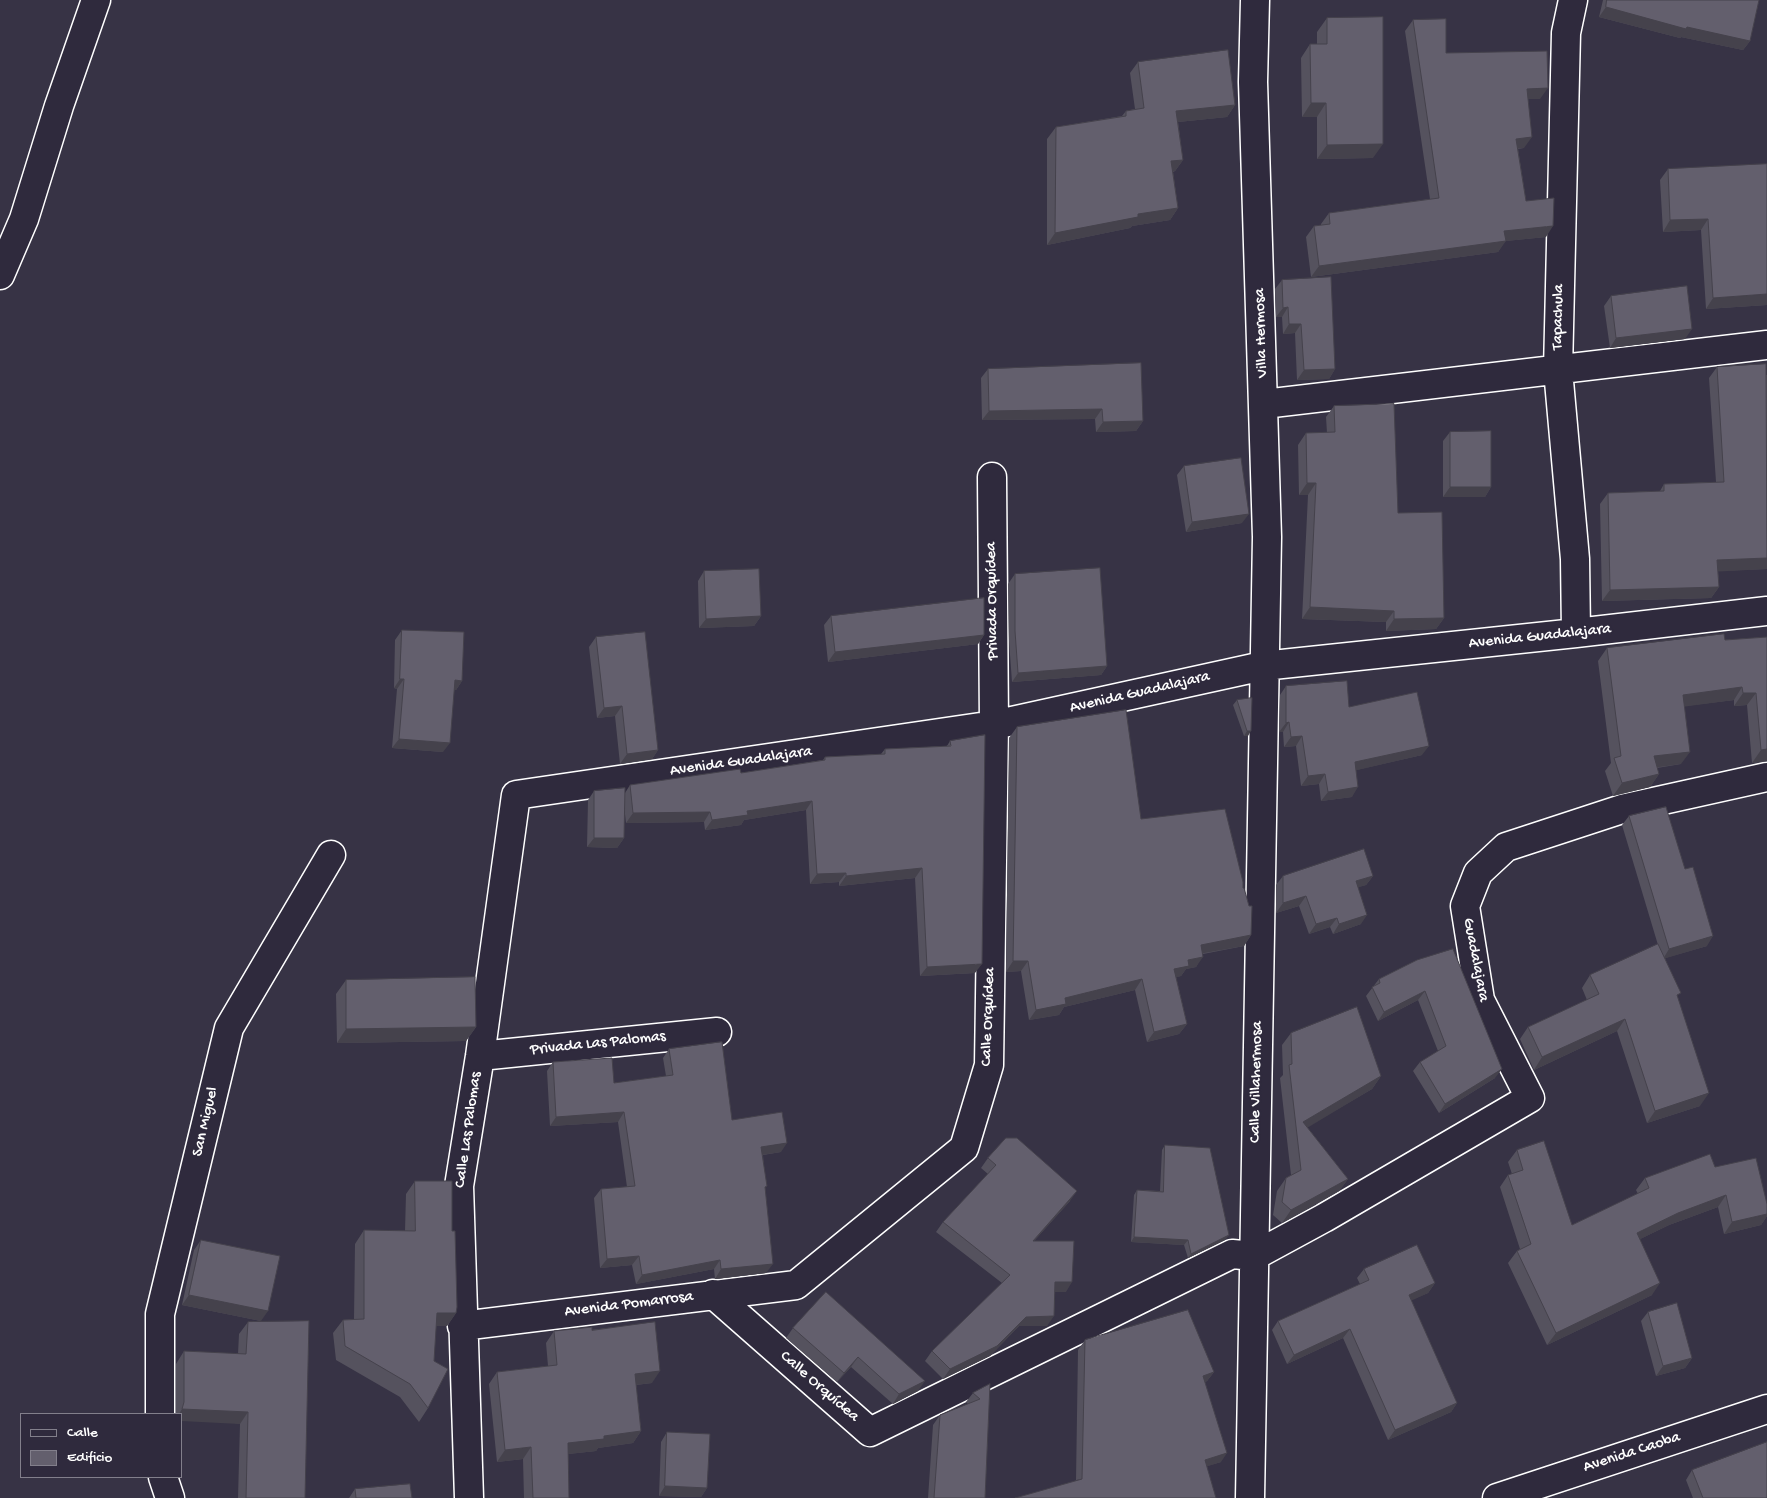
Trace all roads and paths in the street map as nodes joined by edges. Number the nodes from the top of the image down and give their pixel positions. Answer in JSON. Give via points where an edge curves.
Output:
{"nodes":[{"id":1,"x":96,"y":0,"type":"edge"},
{"id":2,"x":1255,"y":0,"type":"edge"},
{"id":3,"x":1573,"y":0,"type":"edge"},
{"id":4,"x":0,"y":275,"type":"edge"},
{"id":5,"x":1767,"y":345,"type":"edge"},
{"id":6,"x":1558,"y":370,"type":"junction"},
{"id":7,"x":1264,"y":404,"type":"junction"},
{"id":8,"x":992,"y":477,"type":"dead end"},
{"id":9,"x":1767,"y":611,"type":"edge"},
{"id":10,"x":1576,"y":634,"type":"junction"},
{"id":11,"x":1264,"y":666,"type":"junction"},
{"id":12,"x":994,"y":726,"type":"junction"},
{"id":13,"x":1767,"y":777,"type":"edge"},
{"id":14,"x":516,"y":795,"type":"joint"},
{"id":15,"x":331,"y":856,"type":"dead end"},
{"id":16,"x":717,"y":1032,"type":"dead end"},
{"id":17,"x":480,"y":1056,"type":"junction"},
{"id":18,"x":1243,"y":1255,"type":"junction"},
{"id":19,"x":796,"y":1285,"type":"joint"},
{"id":20,"x":713,"y":1294,"type":"junction"},
{"id":21,"x":462,"y":1326,"type":"junction"},
{"id":22,"x":1767,"y":1409,"type":"edge"},
{"id":23,"x":160,"y":1413,"type":"edge"},
{"id":24,"x":163,"y":1478,"type":"edge"},
{"id":25,"x":170,"y":1498,"type":"edge"},
{"id":26,"x":469,"y":1498,"type":"edge"},
{"id":27,"x":1250,"y":1498,"type":"edge"},
{"id":28,"x":1497,"y":1498,"type":"edge"}],
"edges":[{"from":1,"to":4,"type":"street","via":[[58,106],[24,219]]},
{"from":2,"to":7,"type":"street","name":"Villa Hermosa","via":[[1253,82]]},
{"from":3,"to":6,"type":"street","name":"Tapachula","via":[[1566,33]]},
{"from":5,"to":6,"type":"street"},
{"from":6,"to":7,"type":"street"},
{"from":6,"to":10,"type":"street","name":"Tapachula","via":[[1575,559]]},
{"from":7,"to":11,"type":"street","name":"Villa Hermosa","via":[[1267,537]]},
{"from":8,"to":12,"type":"street","name":"Privada Orquídea"},
{"from":9,"to":10,"type":"street","name":"Avenida Guadalajara"},
{"from":10,"to":11,"type":"street","name":"Avenida Guadalajara"},
{"from":11,"to":12,"type":"street","name":"Avenida Guadalajara"},
{"from":11,"to":18,"type":"street","name":"Calle Villahermosa"},
{"from":12,"to":14,"type":"street","name":"Avenida Guadalajara"},
{"from":12,"to":19,"type":"street","name":"Calle Orquídea","via":[[989,1065],[964,1148]]},
{"from":13,"to":18,"type":"street","name":"Guadalajara","via":[[1622,809],[1506,847],[1478,873],[1465,906],[1480,1000],[1530,1098]]},
{"from":14,"to":17,"type":"street","name":"Calle Las Palomas"},
{"from":15,"to":23,"type":"street","name":"San Miguel","via":[[229,1028],[160,1314]]},
{"from":16,"to":17,"type":"street","name":"Privada Las Palomas"},
{"from":17,"to":21,"type":"street","name":"Calle Las Palomas","via":[[459,1186]]},
{"from":18,"to":20,"type":"street","name":"Calle Orquídea","via":[[870,1432]]},
{"from":18,"to":27,"type":"street","name":"Calle Villahermosa"},
{"from":19,"to":20,"type":"street","name":"Avenida Pomarrosa"},
{"from":20,"to":21,"type":"street","name":"Avenida Pomarrosa"},
{"from":21,"to":26,"type":"street","name":"Calle Las Palomas"},
{"from":22,"to":28,"type":"street","name":"Avenida Caoba"},
{"from":24,"to":25,"type":"street"}]}
